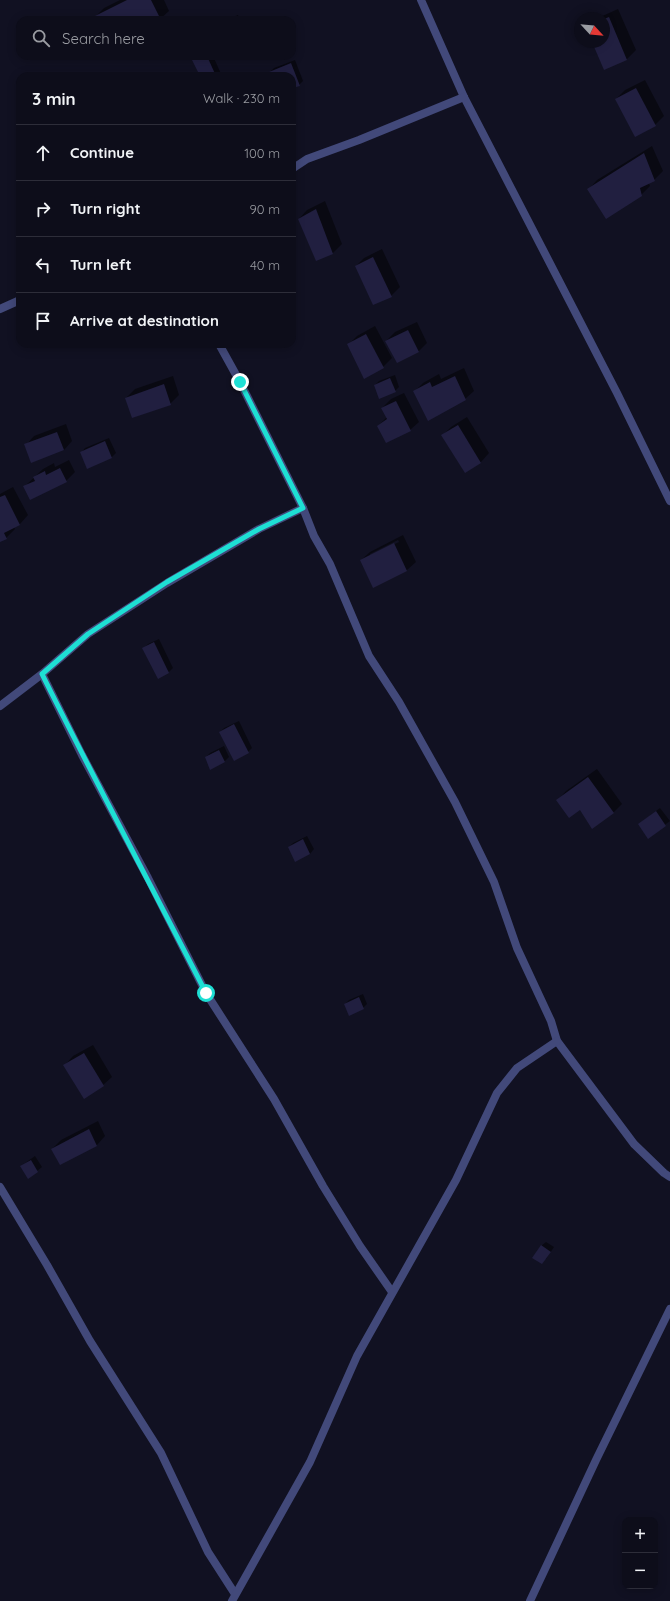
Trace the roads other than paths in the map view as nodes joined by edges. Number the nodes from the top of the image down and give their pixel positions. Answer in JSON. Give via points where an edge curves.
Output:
{"nodes":[{"id":1,"x":421,"y":0,"type":"edge"},
{"id":2,"x":464,"y":97,"type":"junction"},
{"id":3,"x":296,"y":166,"type":"edge"},
{"id":4,"x":16,"y":302,"type":"edge"},
{"id":5,"x":0,"y":309,"type":"edge"},
{"id":6,"x":221,"y":348,"type":"edge"},
{"id":7,"x":670,"y":501,"type":"edge"},
{"id":8,"x":303,"y":508,"type":"junction"},
{"id":9,"x":42,"y":674,"type":"junction"},
{"id":10,"x":0,"y":706,"type":"edge"},
{"id":11,"x":557,"y":1041,"type":"junction"},
{"id":12,"x":670,"y":1177,"type":"edge"},
{"id":13,"x":0,"y":1188,"type":"edge"},
{"id":14,"x":392,"y":1292,"type":"junction"},
{"id":15,"x":670,"y":1309,"type":"edge"},
{"id":16,"x":233,"y":1598,"type":"edge"},
{"id":17,"x":530,"y":1601,"type":"edge"}],
"edges":[{"from":1,"to":2,"type":"street"},
{"from":2,"to":3,"type":"street","via":[[307,159]]},
{"from":2,"to":7,"type":"street"},
{"from":4,"to":5,"type":"street"},
{"from":6,"to":8,"type":"street"},
{"from":8,"to":9,"type":"street","via":[[259,529],[167,582],[88,634]]},
{"from":8,"to":11,"type":"street","via":[[369,656],[418,735],[455,802],[491,876],[517,948],[551,1021]]},
{"from":9,"to":10,"type":"street"},
{"from":9,"to":14,"type":"street","via":[[206,993],[274,1099],[327,1193]]},
{"from":11,"to":12,"type":"street","via":[[634,1144]]},
{"from":11,"to":14,"type":"street","via":[[517,1068],[497,1093],[456,1180]]},
{"from":13,"to":16,"type":"street","via":[[90,1341],[161,1453]]},
{"from":14,"to":16,"type":"street","via":[[357,1356],[310,1462]]},
{"from":15,"to":17,"type":"street"}]}
